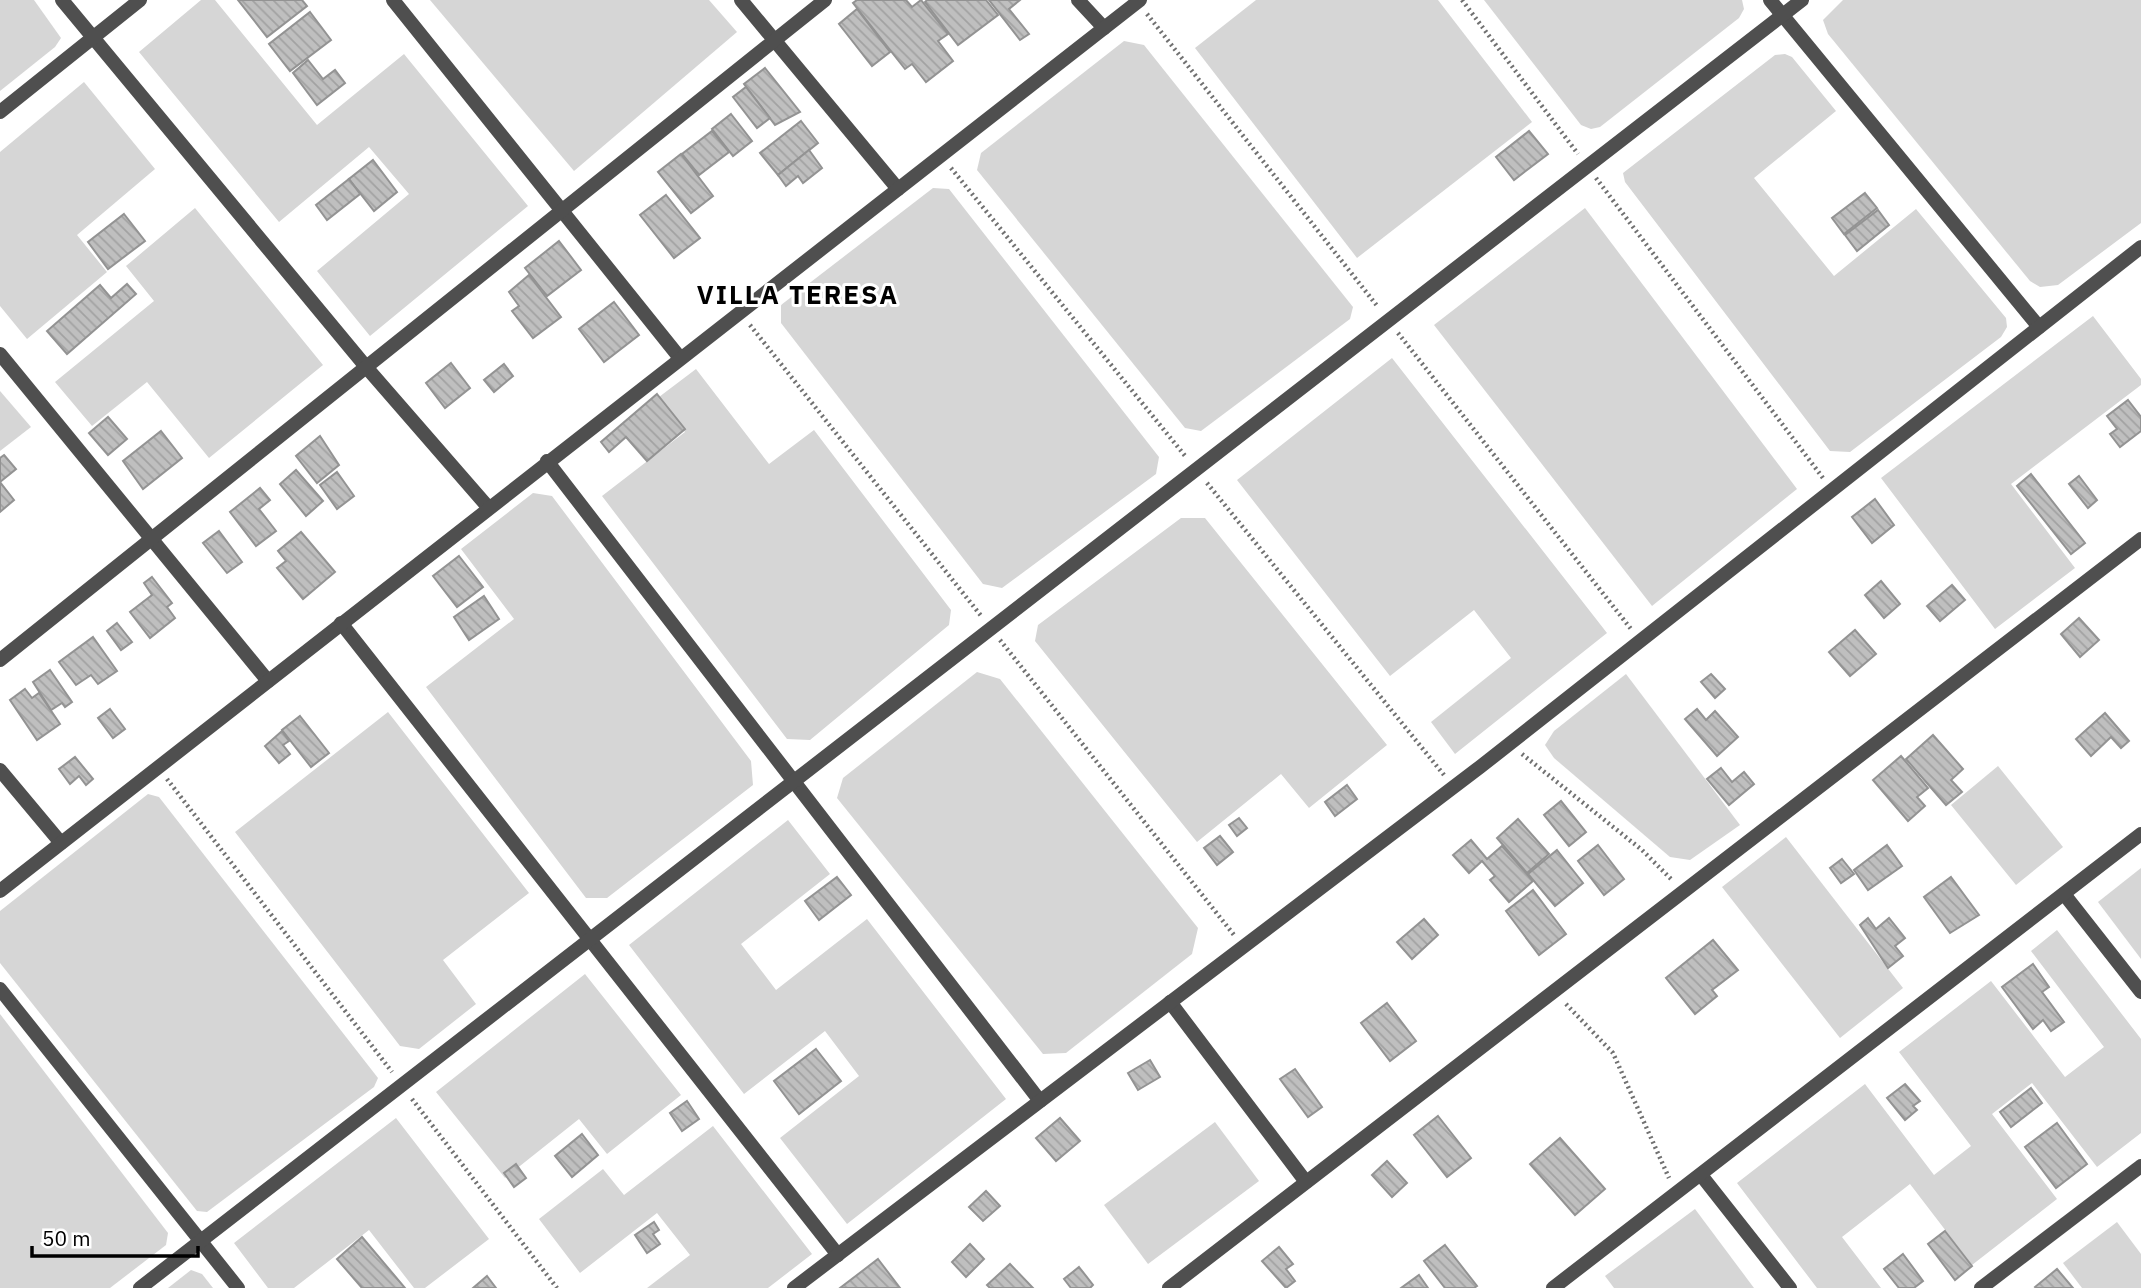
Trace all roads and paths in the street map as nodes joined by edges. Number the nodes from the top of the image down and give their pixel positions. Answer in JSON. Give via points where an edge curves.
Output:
{"nodes":[{"id":1,"x":62,"y":0,"type":"edge"},
{"id":2,"x":140,"y":0,"type":"edge"},
{"id":3,"x":393,"y":0,"type":"edge"},
{"id":4,"x":741,"y":0,"type":"edge"},
{"id":5,"x":825,"y":0,"type":"edge"},
{"id":6,"x":1078,"y":0,"type":"edge"},
{"id":7,"x":1140,"y":0,"type":"edge"},
{"id":8,"x":1461,"y":0,"type":"edge"},
{"id":9,"x":1770,"y":0,"type":"edge"},
{"id":10,"x":1802,"y":0,"type":"edge"},
{"id":11,"x":1782,"y":15,"type":"junction"},
{"id":12,"x":1104,"y":28,"type":"junction"},
{"id":13,"x":93,"y":38,"type":"junction"},
{"id":14,"x":775,"y":41,"type":"junction"},
{"id":15,"x":0,"y":112,"type":"edge"},
{"id":16,"x":1587,"y":166,"type":"junction"},
{"id":17,"x":898,"y":189,"type":"junction"},
{"id":18,"x":563,"y":213,"type":"junction"},
{"id":19,"x":2141,"y":247,"type":"edge"},
{"id":20,"x":2039,"y":327,"type":"junction"},
{"id":21,"x":0,"y":354,"type":"edge"},
{"id":22,"x":680,"y":358,"type":"junction"},
{"id":23,"x":367,"y":368,"type":"junction"},
{"id":24,"x":547,"y":461,"type":"junction"},
{"id":25,"x":1832,"y":490,"type":"junction"},
{"id":26,"x":488,"y":507,"type":"junction"},
{"id":27,"x":152,"y":539,"type":"junction"},
{"id":28,"x":2141,"y":539,"type":"edge"},
{"id":29,"x":341,"y":623,"type":"junction"},
{"id":30,"x":0,"y":660,"type":"edge"},
{"id":31,"x":268,"y":681,"type":"junction"},
{"id":32,"x":1509,"y":744,"type":"junction"},
{"id":33,"x":158,"y":768,"type":"junction"},
{"id":34,"x":0,"y":770,"type":"edge"},
{"id":35,"x":793,"y":782,"type":"junction"},
{"id":36,"x":2141,"y":834,"type":"edge"},
{"id":37,"x":61,"y":843,"type":"junction"},
{"id":38,"x":0,"y":891,"type":"edge"},
{"id":39,"x":1684,"y":891,"type":"junction"},
{"id":40,"x":2064,"y":894,"type":"junction"},
{"id":41,"x":590,"y":939,"type":"junction"},
{"id":42,"x":0,"y":989,"type":"edge"},
{"id":43,"x":1554,"y":992,"type":"junction"},
{"id":44,"x":2141,"y":992,"type":"edge"},
{"id":45,"x":1170,"y":1002,"type":"junction"},
{"id":46,"x":401,"y":1085,"type":"junction"},
{"id":47,"x":1040,"y":1101,"type":"junction"},
{"id":48,"x":2141,"y":1166,"type":"edge"},
{"id":49,"x":1701,"y":1175,"type":"junction"},
{"id":50,"x":1307,"y":1182,"type":"junction"},
{"id":51,"x":1676,"y":1195,"type":"junction"},
{"id":52,"x":201,"y":1241,"type":"junction"},
{"id":53,"x":838,"y":1255,"type":"junction"},
{"id":54,"x":140,"y":1288,"type":"edge"},
{"id":55,"x":238,"y":1288,"type":"edge"},
{"id":56,"x":557,"y":1288,"type":"edge"},
{"id":57,"x":794,"y":1288,"type":"edge"},
{"id":58,"x":1169,"y":1288,"type":"edge"},
{"id":59,"x":1553,"y":1288,"type":"edge"},
{"id":60,"x":1790,"y":1288,"type":"edge"},
{"id":61,"x":1981,"y":1288,"type":"edge"}],
"edges":[{"from":1,"to":13,"type":"street"},
{"from":2,"to":13,"type":"street"},
{"from":3,"to":18,"type":"street"},
{"from":4,"to":14,"type":"street"},
{"from":5,"to":14,"type":"street"},
{"from":6,"to":12,"type":"street"},
{"from":7,"to":12,"type":"street"},
{"from":8,"to":16,"type":"path"},
{"from":9,"to":11,"type":"street"},
{"from":10,"to":11,"type":"street"},
{"from":11,"to":16,"type":"street"},
{"from":11,"to":20,"type":"street"},
{"from":12,"to":17,"type":"street"},
{"from":13,"to":15,"type":"street"},
{"from":13,"to":23,"type":"street"},
{"from":14,"to":17,"type":"street"},
{"from":14,"to":18,"type":"street"},
{"from":16,"to":25,"type":"path"},
{"from":16,"to":35,"type":"street"},
{"from":17,"to":22,"type":"street"},
{"from":18,"to":22,"type":"street"},
{"from":18,"to":23,"type":"street"},
{"from":19,"to":20,"type":"street"},
{"from":20,"to":25,"type":"street"},
{"from":21,"to":27,"type":"street"},
{"from":22,"to":24,"type":"street"},
{"from":23,"to":26,"type":"street"},
{"from":23,"to":27,"type":"street"},
{"from":24,"to":26,"type":"street"},
{"from":24,"to":35,"type":"street"},
{"from":25,"to":32,"type":"street"},
{"from":26,"to":29,"type":"street"},
{"from":27,"to":30,"type":"street"},
{"from":27,"to":31,"type":"street"},
{"from":28,"to":39,"type":"street"},
{"from":29,"to":31,"type":"street"},
{"from":29,"to":41,"type":"street"},
{"from":31,"to":33,"type":"street"},
{"from":32,"to":39,"type":"path","via":[[1642,850]]},
{"from":32,"to":45,"type":"street"},
{"from":33,"to":37,"type":"street"},
{"from":33,"to":46,"type":"path"},
{"from":34,"to":37,"type":"street"},
{"from":35,"to":41,"type":"street"},
{"from":35,"to":47,"type":"street"},
{"from":36,"to":40,"type":"street"},
{"from":37,"to":38,"type":"street"},
{"from":39,"to":43,"type":"street"},
{"from":40,"to":44,"type":"street"},
{"from":40,"to":49,"type":"street"},
{"from":41,"to":46,"type":"street"},
{"from":41,"to":53,"type":"street"},
{"from":42,"to":52,"type":"street"},
{"from":43,"to":50,"type":"street"},
{"from":43,"to":51,"type":"path","via":[[1613,1053]]},
{"from":45,"to":47,"type":"street"},
{"from":45,"to":50,"type":"street"},
{"from":46,"to":52,"type":"street"},
{"from":46,"to":56,"type":"path"},
{"from":47,"to":53,"type":"street"},
{"from":48,"to":61,"type":"street"},
{"from":49,"to":51,"type":"street"},
{"from":49,"to":60,"type":"street"},
{"from":50,"to":58,"type":"street"},
{"from":51,"to":59,"type":"street"},
{"from":52,"to":54,"type":"street"},
{"from":52,"to":55,"type":"street"},
{"from":53,"to":57,"type":"street"}]}
